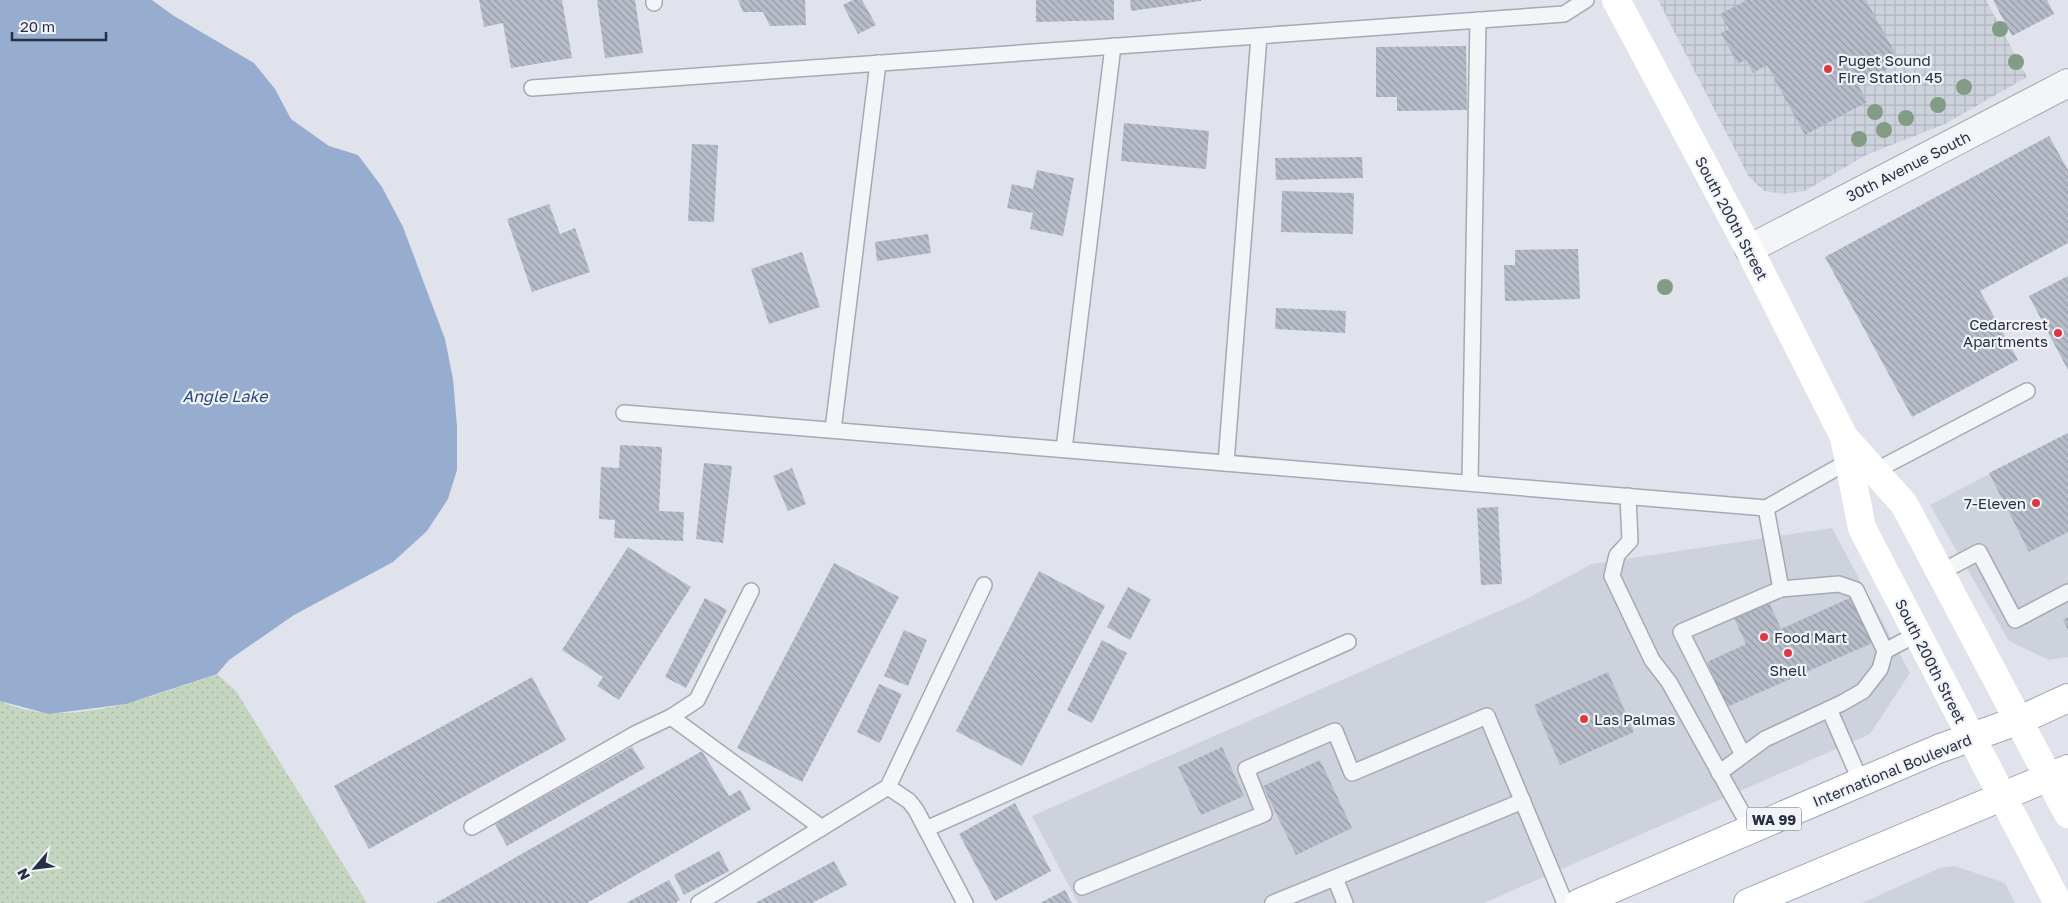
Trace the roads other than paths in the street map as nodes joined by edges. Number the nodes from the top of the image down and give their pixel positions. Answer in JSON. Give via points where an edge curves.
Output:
{"nodes":[{"id":1,"x":1586,"y":0,"type":"edge"},
{"id":2,"x":1616,"y":0,"type":"edge"},
{"id":3,"x":1478,"y":20,"type":"junction"},
{"id":4,"x":1259,"y":36,"type":"junction"},
{"id":5,"x":1113,"y":46,"type":"junction"},
{"id":6,"x":878,"y":63,"type":"junction"},
{"id":7,"x":2068,"y":83,"type":"edge"},
{"id":8,"x":532,"y":88,"type":"dead end"},
{"id":9,"x":1749,"y":249,"type":"junction"},
{"id":10,"x":2027,"y":391,"type":"dead end"},
{"id":11,"x":624,"y":413,"type":"dead end"},
{"id":12,"x":833,"y":430,"type":"junction"},
{"id":13,"x":1064,"y":449,"type":"junction"},
{"id":14,"x":1847,"y":449,"type":"junction"},
{"id":15,"x":1226,"y":463,"type":"junction"},
{"id":16,"x":1875,"y":471,"type":"junction"},
{"id":17,"x":1470,"y":483,"type":"junction"},
{"id":18,"x":1628,"y":496,"type":"junction"},
{"id":19,"x":1766,"y":508,"type":"junction"},
{"id":20,"x":1941,"y":572,"type":"junction"},
{"id":21,"x":984,"y":585,"type":"dead end"},
{"id":22,"x":1780,"y":589,"type":"junction"},
{"id":23,"x":751,"y":591,"type":"dead end"},
{"id":24,"x":2068,"y":592,"type":"edge"},
{"id":25,"x":1918,"y":634,"type":"junction"},
{"id":26,"x":1348,"y":642,"type":"dead end"},
{"id":27,"x":1885,"y":651,"type":"junction"},
{"id":28,"x":2068,"y":698,"type":"edge"},
{"id":29,"x":1829,"y":709,"type":"junction"},
{"id":30,"x":671,"y":717,"type":"junction"},
{"id":31,"x":2020,"y":720,"type":"junction"},
{"id":32,"x":1971,"y":738,"type":"junction"},
{"id":33,"x":1743,"y":755,"type":"junction"},
{"id":34,"x":1719,"y":773,"type":"junction"},
{"id":35,"x":2059,"y":773,"type":"edge"},
{"id":36,"x":1861,"y":782,"type":"junction"},
{"id":37,"x":888,"y":787,"type":"junction"},
{"id":38,"x":2002,"y":796,"type":"junction"},
{"id":39,"x":1523,"y":802,"type":"junction"},
{"id":40,"x":2068,"y":814,"type":"edge"},
{"id":41,"x":472,"y":826,"type":"dead end"},
{"id":42,"x":822,"y":828,"type":"junction"},
{"id":43,"x":926,"y":829,"type":"junction"},
{"id":44,"x":1751,"y":829,"type":"junction"},
{"id":45,"x":1335,"y":878,"type":"junction"},
{"id":46,"x":1082,"y":887,"type":"dead end"},
{"id":47,"x":698,"y":903,"type":"edge"},
{"id":48,"x":965,"y":903,"type":"edge"},
{"id":49,"x":1273,"y":903,"type":"edge"},
{"id":50,"x":1345,"y":903,"type":"edge"},
{"id":51,"x":1565,"y":903,"type":"edge"},
{"id":52,"x":1579,"y":903,"type":"edge"},
{"id":53,"x":1748,"y":903,"type":"edge"},
{"id":54,"x":2058,"y":903,"type":"edge"}],
"edges":[{"from":1,"to":3,"type":"lane","via":[[1564,14]]},
{"from":2,"to":9,"type":"main road","name":"South 200th Street"},
{"from":3,"to":4,"type":"lane"},
{"from":3,"to":17,"type":"lane"},
{"from":4,"to":5,"type":"lane"},
{"from":4,"to":15,"type":"lane"},
{"from":5,"to":6,"type":"lane"},
{"from":5,"to":13,"type":"lane"},
{"from":6,"to":8,"type":"lane"},
{"from":6,"to":12,"type":"lane"},
{"from":7,"to":9,"type":"street","name":"30th Avenue South"},
{"from":9,"to":14,"type":"main road","name":"South 200th Street"},
{"from":10,"to":16,"type":"lane"},
{"from":11,"to":12,"type":"lane"},
{"from":12,"to":13,"type":"lane"},
{"from":13,"to":15,"type":"lane"},
{"from":14,"to":16,"type":"main road","name":"South 200th Street"},
{"from":14,"to":19,"type":"lane"},
{"from":14,"to":25,"type":"main road","name":"South 200th Street","via":[[1862,528]]},
{"from":15,"to":17,"type":"lane"},
{"from":16,"to":20,"type":"main road","name":"South 200th Street","via":[[1904,504]]},
{"from":17,"to":18,"type":"lane"},
{"from":18,"to":19,"type":"lane"},
{"from":18,"to":34,"type":"lane","via":[[1630,541],[1617,555],[1612,576],[1652,660],[1669,682]]},
{"from":19,"to":22,"type":"lane"},
{"from":20,"to":24,"type":"lane","via":[[1979,552],[2015,620]]},
{"from":20,"to":31,"type":"main road","name":"South 200th Street"},
{"from":21,"to":37,"type":"lane"},
{"from":22,"to":27,"type":"lane","via":[[1839,584],[1856,590]]},
{"from":22,"to":33,"type":"lane","via":[[1681,632]]},
{"from":23,"to":30,"type":"lane","via":[[697,700]]},
{"from":25,"to":27,"type":"lane"},
{"from":25,"to":32,"type":"main road","name":"South 200th Street"},
{"from":26,"to":43,"type":"lane"},
{"from":27,"to":29,"type":"lane","via":[[1880,668],[1863,691]]},
{"from":28,"to":31,"type":"main road","name":"International Boulevard","number":"WA 99"},
{"from":29,"to":33,"type":"lane","via":[[1765,739]]},
{"from":29,"to":36,"type":"lane"},
{"from":30,"to":41,"type":"lane"},
{"from":30,"to":42,"type":"lane"},
{"from":31,"to":32,"type":"main road","name":"International Boulevard","number":"WA 99"},
{"from":31,"to":35,"type":"main road","name":"South 200th Street"},
{"from":32,"to":36,"type":"main road","name":"International Boulevard","number":"WA 99"},
{"from":32,"to":38,"type":"main road","name":"South 200th Street"},
{"from":33,"to":34,"type":"lane"},
{"from":34,"to":44,"type":"lane"},
{"from":35,"to":38,"type":"main road"},
{"from":35,"to":40,"type":"main road","name":"South 200th Street"},
{"from":36,"to":44,"type":"main road","name":"International Boulevard","number":"WA 99"},
{"from":37,"to":42,"type":"lane"},
{"from":37,"to":43,"type":"lane","via":[[909,801]]},
{"from":38,"to":53,"type":"main road"},
{"from":38,"to":54,"type":"main road","name":"South 200th Street"},
{"from":39,"to":45,"type":"lane"},
{"from":39,"to":46,"type":"lane","via":[[1487,716],[1352,773],[1335,731],[1246,769],[1264,814]]},
{"from":39,"to":51,"type":"lane"},
{"from":42,"to":47,"type":"lane"},
{"from":43,"to":48,"type":"lane"},
{"from":44,"to":52,"type":"main road","name":"International Boulevard","number":"WA 99"},
{"from":45,"to":49,"type":"lane"},
{"from":45,"to":50,"type":"lane"}]}
